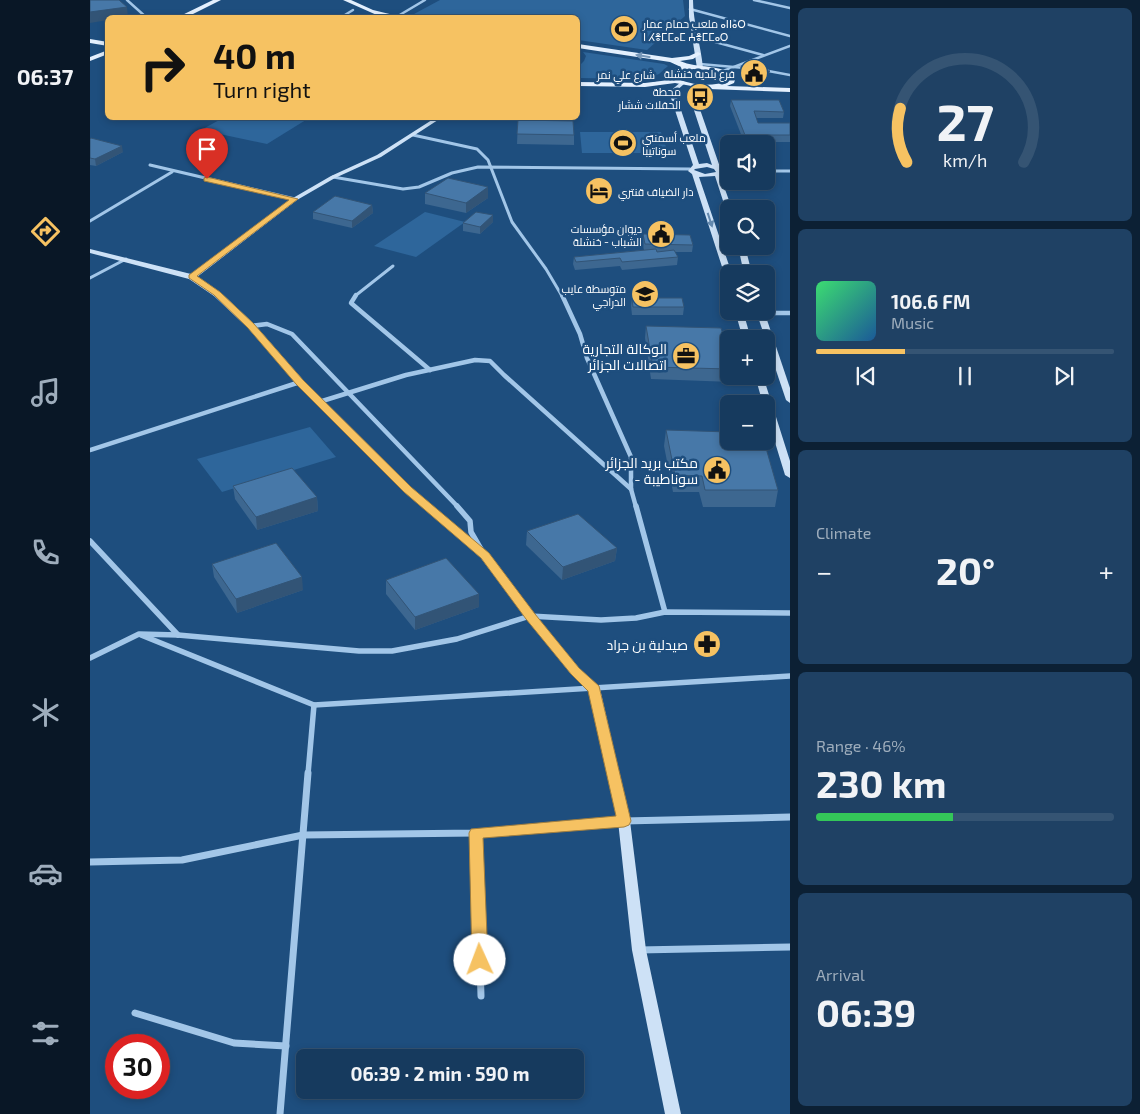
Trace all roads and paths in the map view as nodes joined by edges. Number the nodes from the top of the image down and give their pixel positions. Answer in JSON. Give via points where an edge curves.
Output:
{"nodes":[{"id":1,"x":127,"y":0,"type":"edge"},
{"id":2,"x":218,"y":0,"type":"edge"},
{"id":3,"x":425,"y":0,"type":"edge"},
{"id":4,"x":691,"y":0,"type":"edge"},
{"id":5,"x":754,"y":0,"type":"edge"},
{"id":6,"x":347,"y":1,"type":"edge"},
{"id":7,"x":790,"y":8,"type":"edge"},
{"id":8,"x":690,"y":9,"type":"junction"},
{"id":9,"x":353,"y":10,"type":"junction"},
{"id":10,"x":144,"y":15,"type":"edge"},
{"id":11,"x":185,"y":15,"type":"edge"},
{"id":12,"x":345,"y":15,"type":"edge"},
{"id":13,"x":364,"y":15,"type":"edge"},
{"id":14,"x":384,"y":15,"type":"edge"},
{"id":15,"x":403,"y":15,"type":"edge"},
{"id":16,"x":790,"y":36,"type":"edge"},
{"id":17,"x":696,"y":37,"type":"junction"},
{"id":18,"x":90,"y":41,"type":"edge"},
{"id":19,"x":105,"y":46,"type":"edge"},
{"id":20,"x":580,"y":46,"type":"edge"},
{"id":21,"x":790,"y":46,"type":"edge"},
{"id":22,"x":105,"y":49,"type":"edge"},
{"id":23,"x":698,"y":54,"type":"junction"},
{"id":24,"x":764,"y":56,"type":"junction"},
{"id":25,"x":90,"y":59,"type":"edge"},
{"id":26,"x":671,"y":60,"type":"junction"},
{"id":27,"x":700,"y":66,"type":"junction"},
{"id":28,"x":735,"y":67,"type":"junction"},
{"id":29,"x":690,"y":68,"type":"junction"},
{"id":30,"x":750,"y":68,"type":"edge"},
{"id":31,"x":755,"y":69,"type":"edge"},
{"id":32,"x":723,"y":71,"type":"junction"},
{"id":33,"x":790,"y":75,"type":"edge"},
{"id":34,"x":732,"y":82,"type":"junction"},
{"id":35,"x":678,"y":83,"type":"junction"},
{"id":36,"x":580,"y":84,"type":"edge"},
{"id":37,"x":790,"y":84,"type":"edge"},
{"id":38,"x":719,"y":87,"type":"junction"},
{"id":39,"x":699,"y":88,"type":"junction"},
{"id":40,"x":790,"y":90,"type":"edge"},
{"id":41,"x":435,"y":120,"type":"edge"},
{"id":42,"x":412,"y":135,"type":"junction"},
{"id":43,"x":150,"y":166,"type":"dead end"},
{"id":44,"x":490,"y":168,"type":"junction"},
{"id":45,"x":694,"y":170,"type":"junction"},
{"id":46,"x":717,"y":170,"type":"junction"},
{"id":47,"x":775,"y":171,"type":"edge"},
{"id":48,"x":790,"y":171,"type":"edge"},
{"id":49,"x":172,"y":172,"type":"junction"},
{"id":50,"x":333,"y":177,"type":"junction"},
{"id":51,"x":295,"y":199,"type":"junction"},
{"id":52,"x":726,"y":200,"type":"edge"},
{"id":53,"x":90,"y":221,"type":"edge"},
{"id":54,"x":90,"y":251,"type":"edge"},
{"id":55,"x":126,"y":258,"type":"junction"},
{"id":56,"x":725,"y":265,"type":"edge"},
{"id":57,"x":393,"y":266,"type":"dead end"},
{"id":58,"x":192,"y":276,"type":"junction"},
{"id":59,"x":90,"y":278,"type":"edge"},
{"id":60,"x":775,"y":313,"type":"edge"},
{"id":61,"x":790,"y":314,"type":"edge"},
{"id":62,"x":763,"y":320,"type":"edge"},
{"id":63,"x":251,"y":326,"type":"junction"},
{"id":64,"x":430,"y":370,"type":"junction"},
{"id":65,"x":300,"y":382,"type":"junction"},
{"id":66,"x":762,"y":385,"type":"edge"},
{"id":67,"x":348,"y":393,"type":"junction"},
{"id":68,"x":790,"y":400,"type":"edge"},
{"id":69,"x":319,"y":402,"type":"junction"},
{"id":70,"x":90,"y":450,"type":"edge"},
{"id":71,"x":790,"y":474,"type":"edge"},
{"id":72,"x":631,"y":488,"type":"junction"},
{"id":73,"x":90,"y":541,"type":"edge"},
{"id":74,"x":485,"y":556,"type":"junction"},
{"id":75,"x":665,"y":612,"type":"junction"},
{"id":76,"x":790,"y":614,"type":"edge"},
{"id":77,"x":530,"y":616,"type":"junction"},
{"id":78,"x":139,"y":634,"type":"junction"},
{"id":79,"x":178,"y":635,"type":"junction"},
{"id":80,"x":90,"y":658,"type":"edge"},
{"id":81,"x":790,"y":676,"type":"edge"},
{"id":82,"x":594,"y":689,"type":"junction"},
{"id":83,"x":314,"y":705,"type":"junction"},
{"id":84,"x":790,"y":817,"type":"edge"},
{"id":85,"x":624,"y":821,"type":"junction"},
{"id":86,"x":476,"y":833,"type":"junction"},
{"id":87,"x":303,"y":835,"type":"junction"},
{"id":88,"x":90,"y":862,"type":"edge"},
{"id":89,"x":790,"y":946,"type":"edge"},
{"id":90,"x":639,"y":950,"type":"junction"},
{"id":91,"x":481,"y":996,"type":"dead end"},
{"id":92,"x":135,"y":1013,"type":"dead end"},
{"id":93,"x":286,"y":1046,"type":"junction"},
{"id":94,"x":280,"y":1114,"type":"edge"},
{"id":95,"x":673,"y":1114,"type":"edge"}],
"edges":[{"from":1,"to":10,"type":"street"},
{"from":2,"to":11,"type":"main road"},
{"from":3,"to":15,"type":"street"},
{"from":4,"to":8,"type":"main road"},
{"from":5,"to":7,"type":"street"},
{"from":6,"to":9,"type":"main road"},
{"from":6,"to":14,"type":"main road"},
{"from":8,"to":16,"type":"street"},
{"from":8,"to":17,"type":"main road"},
{"from":9,"to":12,"type":"street"},
{"from":9,"to":13,"type":"main road"},
{"from":17,"to":23,"type":"main road"},
{"from":17,"to":24,"type":"street"},
{"from":18,"to":19,"type":"main road"},
{"from":26,"to":20,"type":"main road","one_way":true},
{"from":21,"to":24,"type":"street"},
{"from":22,"to":25,"type":"main road"},
{"from":23,"to":26,"type":"main road"},
{"from":23,"to":27,"type":"main road"},
{"from":24,"to":28,"type":"street"},
{"from":26,"to":29,"type":"main road"},
{"from":27,"to":28,"type":"street"},
{"from":27,"to":29,"type":"main road"},
{"from":27,"to":32,"type":"main road"},
{"from":28,"to":30,"type":"street"},
{"from":28,"to":32,"type":"street"},
{"from":29,"to":35,"type":"main road","via":[[671,74]]},
{"from":31,"to":33,"type":"street"},
{"from":32,"to":34,"type":"main road","via":[[732,76]]},
{"from":34,"to":37,"type":"main road"},
{"from":34,"to":38,"type":"main road"},
{"from":35,"to":36,"type":"main road","name":"شارع علي نمر"},
{"from":35,"to":39,"type":"main road"},
{"from":35,"to":45,"type":"main road","via":[[672,92]]},
{"from":38,"to":39,"type":"main road"},
{"from":38,"to":40,"type":"main road"},
{"from":39,"to":46,"type":"main road","via":[[692,94]]},
{"from":41,"to":42,"type":"main road"},
{"from":42,"to":44,"type":"street","via":[[477,150],[488,160]]},
{"from":42,"to":50,"type":"main road","via":[[380,156]]},
{"from":43,"to":49,"type":"street"},
{"from":44,"to":45,"type":"street"},
{"from":44,"to":50,"type":"street","via":[[478,167],[452,173],[403,190]]},
{"from":44,"to":72,"type":"street","via":[[512,222],[546,269],[580,334],[587,358],[631,457]]},
{"from":45,"to":46,"type":"main road"},
{"from":45,"to":46,"type":"main road","via":[[706,176]]},
{"from":45,"to":56,"type":"main road","one_way":true},
{"from":46,"to":52,"type":"main road"},
{"from":47,"to":48,"type":"street"},
{"from":49,"to":51,"type":"street"},
{"from":49,"to":53,"type":"street"},
{"from":50,"to":51,"type":"main road"},
{"from":51,"to":58,"type":"main road"},
{"from":54,"to":55,"type":"main road"},
{"from":55,"to":58,"type":"main road"},
{"from":55,"to":59,"type":"street"},
{"from":57,"to":64,"type":"street","via":[[356,295],[351,303]]},
{"from":58,"to":63,"type":"main road"},
{"from":60,"to":61,"type":"street"},
{"from":62,"to":68,"type":"main road"},
{"from":63,"to":65,"type":"main road"},
{"from":63,"to":67,"type":"street","via":[[266,324],[292,334]]},
{"from":64,"to":67,"type":"street"},
{"from":64,"to":72,"type":"street","via":[[477,359],[489,360]]},
{"from":65,"to":69,"type":"main road"},
{"from":65,"to":70,"type":"street"},
{"from":66,"to":71,"type":"main road"},
{"from":67,"to":69,"type":"street"},
{"from":67,"to":74,"type":"street","via":[[466,514],[471,532]]},
{"from":69,"to":74,"type":"main road","via":[[407,489]]},
{"from":72,"to":75,"type":"street"},
{"from":73,"to":79,"type":"street"},
{"from":74,"to":77,"type":"main road"},
{"from":75,"to":76,"type":"street"},
{"from":75,"to":77,"type":"street","via":[[601,620]]},
{"from":77,"to":79,"type":"street","via":[[457,639],[392,651]]},
{"from":77,"to":82,"type":"main road"},
{"from":78,"to":79,"type":"street"},
{"from":78,"to":80,"type":"street"},
{"from":78,"to":83,"type":"street"},
{"from":81,"to":82,"type":"street"},
{"from":82,"to":83,"type":"street"},
{"from":82,"to":85,"type":"main road"},
{"from":83,"to":87,"type":"street"},
{"from":84,"to":85,"type":"street"},
{"from":85,"to":86,"type":"street"},
{"from":85,"to":90,"type":"main road"},
{"from":86,"to":87,"type":"street"},
{"from":86,"to":91,"type":"street"},
{"from":87,"to":88,"type":"street","via":[[182,860]]},
{"from":87,"to":93,"type":"street"},
{"from":89,"to":90,"type":"street"},
{"from":90,"to":95,"type":"main road"},
{"from":92,"to":93,"type":"street","via":[[234,1043]]},
{"from":93,"to":94,"type":"street"}]}
